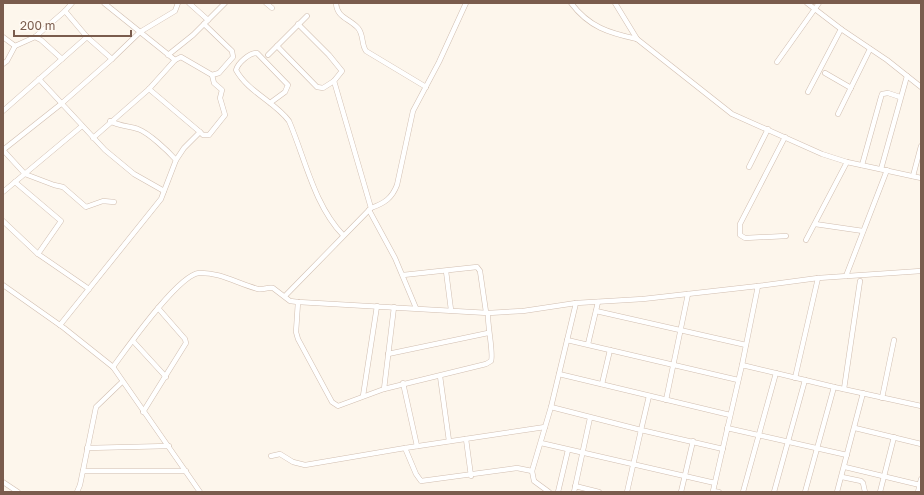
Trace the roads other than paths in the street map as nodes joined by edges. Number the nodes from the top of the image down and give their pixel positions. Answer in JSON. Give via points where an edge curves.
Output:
{"nodes":[{"id":1,"x":72,"y":3,"type":"edge"},
{"id":2,"x":104,"y":3,"type":"edge"},
{"id":3,"x":178,"y":3,"type":"edge"},
{"id":4,"x":188,"y":3,"type":"edge"},
{"id":5,"x":225,"y":3,"type":"edge"},
{"id":6,"x":266,"y":3,"type":"edge"},
{"id":7,"x":336,"y":3,"type":"edge"},
{"id":8,"x":466,"y":3,"type":"edge"},
{"id":9,"x":571,"y":3,"type":"edge"},
{"id":10,"x":615,"y":3,"type":"edge"},
{"id":11,"x":807,"y":3,"type":"edge"},
{"id":12,"x":819,"y":3,"type":"edge"},
{"id":13,"x":272,"y":8,"type":"dead end"},
{"id":14,"x":815,"y":9,"type":"junction"},
{"id":15,"x":65,"y":11,"type":"junction"},
{"id":16,"x":307,"y":16,"type":"dead end"},
{"id":17,"x":208,"y":20,"type":"junction"},
{"id":18,"x":204,"y":24,"type":"junction"},
{"id":19,"x":298,"y":24,"type":"junction"},
{"id":20,"x":841,"y":30,"type":"junction"},
{"id":21,"x":140,"y":32,"type":"junction"},
{"id":22,"x":3,"y":37,"type":"edge"},
{"id":23,"x":35,"y":37,"type":"junction"},
{"id":24,"x":88,"y":37,"type":"junction"},
{"id":25,"x":637,"y":39,"type":"junction"},
{"id":26,"x":15,"y":46,"type":"junction"},
{"id":27,"x":277,"y":46,"type":"junction"},
{"id":28,"x":870,"y":49,"type":"junction"},
{"id":29,"x":268,"y":55,"type":"dead end"},
{"id":30,"x":168,"y":56,"type":"junction"},
{"id":31,"x":62,"y":59,"type":"junction"},
{"id":32,"x":112,"y":59,"type":"junction"},
{"id":33,"x":175,"y":60,"type":"junction"},
{"id":34,"x":777,"y":62,"type":"dead end"},
{"id":35,"x":3,"y":64,"type":"edge"},
{"id":36,"x":825,"y":73,"type":"dead end"},
{"id":37,"x":212,"y":75,"type":"junction"},
{"id":38,"x":907,"y":76,"type":"junction"},
{"id":39,"x":39,"y":79,"type":"junction"},
{"id":40,"x":334,"y":81,"type":"junction"},
{"id":41,"x":426,"y":87,"type":"junction"},
{"id":42,"x":921,"y":87,"type":"edge"},
{"id":43,"x":851,"y":88,"type":"junction"},
{"id":44,"x":149,"y":89,"type":"junction"},
{"id":45,"x":808,"y":92,"type":"dead end"},
{"id":46,"x":900,"y":97,"type":"junction"},
{"id":47,"x":270,"y":103,"type":"junction"},
{"id":48,"x":61,"y":104,"type":"junction"},
{"id":49,"x":3,"y":111,"type":"edge"},
{"id":50,"x":838,"y":114,"type":"dead end"},
{"id":51,"x":110,"y":121,"type":"junction"},
{"id":52,"x":82,"y":126,"type":"junction"},
{"id":53,"x":768,"y":129,"type":"junction"},
{"id":54,"x":200,"y":132,"type":"junction"},
{"id":55,"x":785,"y":137,"type":"junction"},
{"id":56,"x":93,"y":138,"type":"junction"},
{"id":57,"x":921,"y":146,"type":"edge"},
{"id":58,"x":3,"y":150,"type":"edge"},
{"id":59,"x":176,"y":160,"type":"junction"},
{"id":60,"x":847,"y":162,"type":"junction"},
{"id":61,"x":862,"y":165,"type":"junction"},
{"id":62,"x":749,"y":167,"type":"dead end"},
{"id":63,"x":881,"y":169,"type":"junction"},
{"id":64,"x":887,"y":170,"type":"junction"},
{"id":65,"x":25,"y":174,"type":"junction"},
{"id":66,"x":913,"y":176,"type":"junction"},
{"id":67,"x":921,"y":178,"type":"edge"},
{"id":68,"x":15,"y":182,"type":"junction"},
{"id":69,"x":164,"y":191,"type":"junction"},
{"id":70,"x":3,"y":192,"type":"edge"},
{"id":71,"x":114,"y":202,"type":"dead end"},
{"id":72,"x":370,"y":209,"type":"junction"},
{"id":73,"x":3,"y":221,"type":"edge"},
{"id":74,"x":815,"y":224,"type":"junction"},
{"id":75,"x":863,"y":231,"type":"junction"},
{"id":76,"x":343,"y":235,"type":"junction"},
{"id":77,"x":786,"y":236,"type":"dead end"},
{"id":78,"x":806,"y":240,"type":"dead end"},
{"id":79,"x":38,"y":254,"type":"junction"},
{"id":80,"x":446,"y":271,"type":"junction"},
{"id":81,"x":921,"y":271,"type":"edge"},
{"id":82,"x":403,"y":275,"type":"junction"},
{"id":83,"x":846,"y":276,"type":"junction"},
{"id":84,"x":818,"y":278,"type":"junction"},
{"id":85,"x":860,"y":281,"type":"dead end"},
{"id":86,"x":3,"y":285,"type":"edge"},
{"id":87,"x":758,"y":286,"type":"junction"},
{"id":88,"x":89,"y":289,"type":"junction"},
{"id":89,"x":688,"y":294,"type":"junction"},
{"id":90,"x":285,"y":296,"type":"junction"},
{"id":91,"x":298,"y":302,"type":"junction"},
{"id":92,"x":598,"y":302,"type":"junction"},
{"id":93,"x":576,"y":303,"type":"junction"},
{"id":94,"x":376,"y":306,"type":"junction"},
{"id":95,"x":394,"y":307,"type":"junction"},
{"id":96,"x":158,"y":308,"type":"junction"},
{"id":97,"x":416,"y":308,"type":"junction"},
{"id":98,"x":450,"y":310,"type":"junction"},
{"id":99,"x":596,"y":311,"type":"junction"},
{"id":100,"x":487,"y":312,"type":"junction"},
{"id":101,"x":60,"y":325,"type":"junction"},
{"id":102,"x":680,"y":330,"type":"junction"},
{"id":103,"x":488,"y":333,"type":"junction"},
{"id":104,"x":133,"y":340,"type":"junction"},
{"id":105,"x":567,"y":340,"type":"junction"},
{"id":106,"x":894,"y":340,"type":"dead end"},
{"id":107,"x":588,"y":344,"type":"junction"},
{"id":108,"x":746,"y":345,"type":"junction"},
{"id":109,"x":610,"y":350,"type":"junction"},
{"id":110,"x":388,"y":354,"type":"junction"},
{"id":111,"x":673,"y":365,"type":"junction"},
{"id":112,"x":742,"y":365,"type":"junction"},
{"id":113,"x":113,"y":367,"type":"junction"},
{"id":114,"x":776,"y":373,"type":"junction"},
{"id":115,"x":559,"y":374,"type":"junction"},
{"id":116,"x":440,"y":376,"type":"junction"},
{"id":117,"x":166,"y":377,"type":"junction"},
{"id":118,"x":796,"y":378,"type":"junction"},
{"id":119,"x":738,"y":380,"type":"junction"},
{"id":120,"x":805,"y":380,"type":"junction"},
{"id":121,"x":122,"y":382,"type":"junction"},
{"id":122,"x":403,"y":384,"type":"junction"},
{"id":123,"x":602,"y":384,"type":"junction"},
{"id":124,"x":834,"y":387,"type":"junction"},
{"id":125,"x":384,"y":388,"type":"junction"},
{"id":126,"x":844,"y":389,"type":"junction"},
{"id":127,"x":863,"y":393,"type":"junction"},
{"id":128,"x":363,"y":396,"type":"junction"},
{"id":129,"x":650,"y":396,"type":"junction"},
{"id":130,"x":882,"y":398,"type":"junction"},
{"id":131,"x":666,"y":400,"type":"junction"},
{"id":132,"x":921,"y":406,"type":"edge"},
{"id":133,"x":550,"y":407,"type":"junction"},
{"id":134,"x":143,"y":412,"type":"junction"},
{"id":135,"x":730,"y":415,"type":"junction"},
{"id":136,"x":590,"y":418,"type":"junction"},
{"id":137,"x":545,"y":427,"type":"junction"},
{"id":138,"x":727,"y":428,"type":"junction"},
{"id":139,"x":855,"y":428,"type":"junction"},
{"id":140,"x":641,"y":430,"type":"junction"},
{"id":141,"x":760,"y":435,"type":"junction"},
{"id":142,"x":894,"y":437,"type":"junction"},
{"id":143,"x":466,"y":439,"type":"junction"},
{"id":144,"x":449,"y":441,"type":"junction"},
{"id":145,"x":787,"y":441,"type":"junction"},
{"id":146,"x":693,"y":442,"type":"junction"},
{"id":147,"x":540,"y":443,"type":"junction"},
{"id":148,"x":921,"y":444,"type":"edge"},
{"id":149,"x":169,"y":446,"type":"junction"},
{"id":150,"x":417,"y":446,"type":"junction"},
{"id":151,"x":87,"y":448,"type":"junction"},
{"id":152,"x":405,"y":448,"type":"junction"},
{"id":153,"x":817,"y":448,"type":"junction"},
{"id":154,"x":723,"y":449,"type":"junction"},
{"id":155,"x":568,"y":450,"type":"junction"},
{"id":156,"x":584,"y":453,"type":"junction"},
{"id":157,"x":271,"y":456,"type":"dead end"},
{"id":158,"x":847,"y":456,"type":"junction"},
{"id":159,"x":633,"y":463,"type":"junction"},
{"id":160,"x":845,"y":467,"type":"junction"},
{"id":161,"x":83,"y":471,"type":"junction"},
{"id":162,"x":186,"y":471,"type":"junction"},
{"id":163,"x":532,"y":471,"type":"junction"},
{"id":164,"x":862,"y":471,"type":"junction"},
{"id":165,"x":684,"y":475,"type":"junction"},
{"id":166,"x":471,"y":476,"type":"junction"},
{"id":167,"x":842,"y":477,"type":"junction"},
{"id":168,"x":884,"y":477,"type":"junction"},
{"id":169,"x":861,"y":481,"type":"junction"},
{"id":170,"x":3,"y":482,"type":"edge"},
{"id":171,"x":920,"y":482,"type":"edge"},
{"id":172,"x":715,"y":483,"type":"junction"},
{"id":173,"x":576,"y":486,"type":"junction"},
{"id":174,"x":713,"y":491,"type":"edge"},
{"id":175,"x":18,"y":492,"type":"edge"},
{"id":176,"x":77,"y":492,"type":"edge"},
{"id":177,"x":200,"y":492,"type":"edge"},
{"id":178,"x":549,"y":492,"type":"edge"},
{"id":179,"x":558,"y":492,"type":"edge"},
{"id":180,"x":574,"y":492,"type":"edge"},
{"id":181,"x":599,"y":492,"type":"edge"},
{"id":182,"x":627,"y":492,"type":"edge"},
{"id":183,"x":681,"y":492,"type":"edge"},
{"id":184,"x":719,"y":492,"type":"edge"},
{"id":185,"x":743,"y":492,"type":"edge"},
{"id":186,"x":774,"y":492,"type":"edge"},
{"id":187,"x":804,"y":492,"type":"edge"},
{"id":188,"x":837,"y":492,"type":"edge"},
{"id":189,"x":865,"y":492,"type":"edge"},
{"id":190,"x":880,"y":492,"type":"edge"},
{"id":191,"x":918,"y":492,"type":"edge"}],
"edges":[{"from":1,"to":15,"type":"street"},
{"from":2,"to":21,"type":"street"},
{"from":3,"to":21,"type":"street","via":[[175,11]]},
{"from":4,"to":17,"type":"street"},
{"from":5,"to":17,"type":"street"},
{"from":6,"to":13,"type":"street"},
{"from":7,"to":41,"type":"street","via":[[339,15],[361,32],[366,51]]},
{"from":8,"to":41,"type":"street"},
{"from":9,"to":25,"type":"street","via":[[584,19],[598,27],[610,33]]},
{"from":10,"to":25,"type":"street"},
{"from":11,"to":14,"type":"street"},
{"from":12,"to":14,"type":"street"},
{"from":14,"to":20,"type":"street"},
{"from":14,"to":34,"type":"street"},
{"from":15,"to":23,"type":"street"},
{"from":15,"to":24,"type":"street"},
{"from":16,"to":19,"type":"street"},
{"from":17,"to":18,"type":"street"},
{"from":18,"to":30,"type":"street"},
{"from":18,"to":37,"type":"street","via":[[234,55],[221,71]]},
{"from":19,"to":27,"type":"street"},
{"from":19,"to":40,"type":"street","via":[[340,67],[342,73]]},
{"from":20,"to":28,"type":"street"},
{"from":20,"to":45,"type":"street"},
{"from":21,"to":30,"type":"street"},
{"from":21,"to":32,"type":"street"},
{"from":22,"to":26,"type":"street"},
{"from":23,"to":26,"type":"street"},
{"from":23,"to":31,"type":"street","via":[[42,40]]},
{"from":24,"to":31,"type":"street"},
{"from":24,"to":32,"type":"street"},
{"from":25,"to":53,"type":"street","via":[[729,112]]},
{"from":26,"to":35,"type":"street"},
{"from":27,"to":29,"type":"street"},
{"from":27,"to":40,"type":"street","via":[[317,87],[323,88]]},
{"from":28,"to":38,"type":"street"},
{"from":28,"to":43,"type":"street"},
{"from":30,"to":33,"type":"street"},
{"from":31,"to":39,"type":"street"},
{"from":32,"to":48,"type":"street"},
{"from":33,"to":37,"type":"street","via":[[181,57]]},
{"from":33,"to":44,"type":"street"},
{"from":36,"to":43,"type":"street"},
{"from":37,"to":54,"type":"street","via":[[214,83],[222,90],[220,98],[225,115],[209,135]]},
{"from":38,"to":42,"type":"street"},
{"from":38,"to":46,"type":"street"},
{"from":39,"to":48,"type":"street"},
{"from":39,"to":49,"type":"street"},
{"from":40,"to":72,"type":"street"},
{"from":41,"to":72,"type":"street","via":[[413,111],[393,196],[383,204]]},
{"from":43,"to":50,"type":"street"},
{"from":44,"to":51,"type":"street"},
{"from":44,"to":54,"type":"street"},
{"from":46,"to":61,"type":"street","via":[[882,94]]},
{"from":46,"to":63,"type":"street"},
{"from":47,"to":47,"type":"street","via":[[236,70],[251,53],[257,52],[288,85],[285,92]]},
{"from":47,"to":76,"type":"street","via":[[289,121],[328,216]]},
{"from":48,"to":52,"type":"street"},
{"from":48,"to":58,"type":"street"},
{"from":51,"to":56,"type":"street"},
{"from":51,"to":59,"type":"street","via":[[140,129]]},
{"from":52,"to":56,"type":"street"},
{"from":52,"to":65,"type":"street"},
{"from":53,"to":55,"type":"street"},
{"from":53,"to":62,"type":"street"},
{"from":54,"to":59,"type":"street"},
{"from":55,"to":60,"type":"street"},
{"from":55,"to":77,"type":"street","via":[[740,224],[739,231],[740,235],[746,238]]},
{"from":56,"to":69,"type":"street","via":[[134,174]]},
{"from":57,"to":66,"type":"street"},
{"from":58,"to":65,"type":"street"},
{"from":59,"to":69,"type":"street"},
{"from":60,"to":61,"type":"street"},
{"from":60,"to":74,"type":"street"},
{"from":61,"to":63,"type":"street"},
{"from":63,"to":64,"type":"street"},
{"from":64,"to":66,"type":"street"},
{"from":64,"to":75,"type":"street"},
{"from":65,"to":68,"type":"street"},
{"from":65,"to":71,"type":"street","via":[[63,187],[86,207],[103,201]]},
{"from":66,"to":67,"type":"street"},
{"from":68,"to":70,"type":"street"},
{"from":68,"to":79,"type":"street","via":[[61,221]]},
{"from":69,"to":88,"type":"street","via":[[162,199]]},
{"from":72,"to":76,"type":"street"},
{"from":72,"to":82,"type":"street"},
{"from":73,"to":79,"type":"street"},
{"from":74,"to":75,"type":"street"},
{"from":74,"to":78,"type":"street"},
{"from":75,"to":83,"type":"street"},
{"from":76,"to":90,"type":"street"},
{"from":79,"to":88,"type":"street"},
{"from":80,"to":82,"type":"street"},
{"from":80,"to":98,"type":"street"},
{"from":80,"to":100,"type":"street","via":[[477,267],[479,269]]},
{"from":81,"to":83,"type":"street"},
{"from":82,"to":97,"type":"street"},
{"from":83,"to":84,"type":"street"},
{"from":84,"to":87,"type":"street"},
{"from":84,"to":118,"type":"street"},
{"from":85,"to":126,"type":"street"},
{"from":86,"to":101,"type":"street"},
{"from":87,"to":89,"type":"street"},
{"from":87,"to":108,"type":"street"},
{"from":88,"to":101,"type":"street"},
{"from":89,"to":92,"type":"street"},
{"from":89,"to":102,"type":"street"},
{"from":90,"to":91,"type":"street","via":[[290,301]]},
{"from":90,"to":96,"type":"street","via":[[273,288],[260,289],[217,275],[200,273],[186,279]]},
{"from":91,"to":94,"type":"street"},
{"from":91,"to":128,"type":"street","via":[[298,339],[332,402],[338,406]]},
{"from":92,"to":93,"type":"street"},
{"from":92,"to":99,"type":"street"},
{"from":93,"to":100,"type":"street","via":[[523,311]]},
{"from":93,"to":105,"type":"street"},
{"from":94,"to":95,"type":"street"},
{"from":94,"to":128,"type":"street"},
{"from":95,"to":97,"type":"street"},
{"from":95,"to":110,"type":"street"},
{"from":96,"to":104,"type":"street"},
{"from":96,"to":117,"type":"street","via":[[186,343]]},
{"from":97,"to":98,"type":"street"},
{"from":98,"to":100,"type":"street"},
{"from":99,"to":102,"type":"street"},
{"from":99,"to":107,"type":"street"},
{"from":100,"to":103,"type":"street"},
{"from":101,"to":113,"type":"street"},
{"from":102,"to":108,"type":"street"},
{"from":102,"to":111,"type":"street"},
{"from":103,"to":110,"type":"street"},
{"from":103,"to":116,"type":"street","via":[[491,361]]},
{"from":104,"to":113,"type":"street"},
{"from":104,"to":117,"type":"street"},
{"from":105,"to":107,"type":"street"},
{"from":105,"to":115,"type":"street"},
{"from":106,"to":130,"type":"street"},
{"from":107,"to":109,"type":"street"},
{"from":108,"to":112,"type":"street"},
{"from":109,"to":111,"type":"street"},
{"from":109,"to":123,"type":"street"},
{"from":110,"to":125,"type":"street"},
{"from":111,"to":119,"type":"street"},
{"from":111,"to":131,"type":"street"},
{"from":112,"to":114,"type":"street"},
{"from":112,"to":119,"type":"street"},
{"from":113,"to":121,"type":"street"},
{"from":114,"to":118,"type":"street"},
{"from":114,"to":141,"type":"street"},
{"from":115,"to":123,"type":"street"},
{"from":115,"to":133,"type":"street"},
{"from":116,"to":122,"type":"street"},
{"from":116,"to":144,"type":"street"},
{"from":117,"to":134,"type":"street"},
{"from":118,"to":120,"type":"street"},
{"from":119,"to":135,"type":"street"},
{"from":120,"to":124,"type":"street"},
{"from":120,"to":145,"type":"street"},
{"from":121,"to":134,"type":"street"},
{"from":121,"to":151,"type":"street","via":[[96,407]]},
{"from":122,"to":125,"type":"street"},
{"from":122,"to":150,"type":"street"},
{"from":123,"to":129,"type":"street"},
{"from":124,"to":126,"type":"street"},
{"from":124,"to":153,"type":"street"},
{"from":125,"to":128,"type":"street"},
{"from":126,"to":127,"type":"street"},
{"from":127,"to":130,"type":"street"},
{"from":127,"to":139,"type":"street"},
{"from":129,"to":131,"type":"street"},
{"from":129,"to":140,"type":"street"},
{"from":130,"to":132,"type":"street"},
{"from":131,"to":135,"type":"street"},
{"from":133,"to":136,"type":"street"},
{"from":133,"to":137,"type":"street"},
{"from":134,"to":149,"type":"street"},
{"from":135,"to":138,"type":"street"},
{"from":136,"to":140,"type":"street"},
{"from":136,"to":156,"type":"street"},
{"from":137,"to":143,"type":"street"},
{"from":137,"to":147,"type":"street"},
{"from":138,"to":141,"type":"street"},
{"from":138,"to":154,"type":"street"},
{"from":139,"to":142,"type":"street"},
{"from":139,"to":158,"type":"street"},
{"from":140,"to":146,"type":"street"},
{"from":140,"to":159,"type":"street"},
{"from":141,"to":145,"type":"street"},
{"from":141,"to":185,"type":"street"},
{"from":142,"to":148,"type":"street"},
{"from":142,"to":168,"type":"street"},
{"from":143,"to":144,"type":"street"},
{"from":143,"to":166,"type":"street"},
{"from":144,"to":150,"type":"street"},
{"from":145,"to":153,"type":"street"},
{"from":145,"to":186,"type":"street"},
{"from":146,"to":154,"type":"street"},
{"from":146,"to":165,"type":"street"},
{"from":147,"to":155,"type":"street"},
{"from":147,"to":163,"type":"street"},
{"from":149,"to":151,"type":"street"},
{"from":149,"to":162,"type":"street"},
{"from":150,"to":152,"type":"street"},
{"from":151,"to":161,"type":"street"},
{"from":152,"to":157,"type":"street","via":[[305,465],[293,462],[280,454]]},
{"from":152,"to":166,"type":"street","via":[[421,482]]},
{"from":153,"to":158,"type":"street"},
{"from":153,"to":187,"type":"street"},
{"from":154,"to":172,"type":"street"},
{"from":155,"to":156,"type":"street"},
{"from":155,"to":179,"type":"street"},
{"from":156,"to":159,"type":"street"},
{"from":156,"to":173,"type":"street"},
{"from":158,"to":160,"type":"street"},
{"from":159,"to":165,"type":"street"},
{"from":159,"to":182,"type":"street"},
{"from":160,"to":164,"type":"street"},
{"from":160,"to":167,"type":"street"},
{"from":161,"to":162,"type":"street"},
{"from":161,"to":176,"type":"street"},
{"from":162,"to":177,"type":"street"},
{"from":163,"to":166,"type":"street","via":[[517,468]]},
{"from":163,"to":178,"type":"street","via":[[534,481]]},
{"from":164,"to":168,"type":"street"},
{"from":164,"to":169,"type":"street"},
{"from":165,"to":172,"type":"street"},
{"from":165,"to":183,"type":"street"},
{"from":167,"to":169,"type":"street"},
{"from":167,"to":188,"type":"street"},
{"from":168,"to":171,"type":"street"},
{"from":168,"to":190,"type":"street"},
{"from":169,"to":189,"type":"street"},
{"from":170,"to":175,"type":"street"},
{"from":171,"to":191,"type":"street"},
{"from":172,"to":174,"type":"street"},
{"from":173,"to":180,"type":"street"},
{"from":173,"to":181,"type":"street"},
{"from":174,"to":184,"type":"street"}]}
